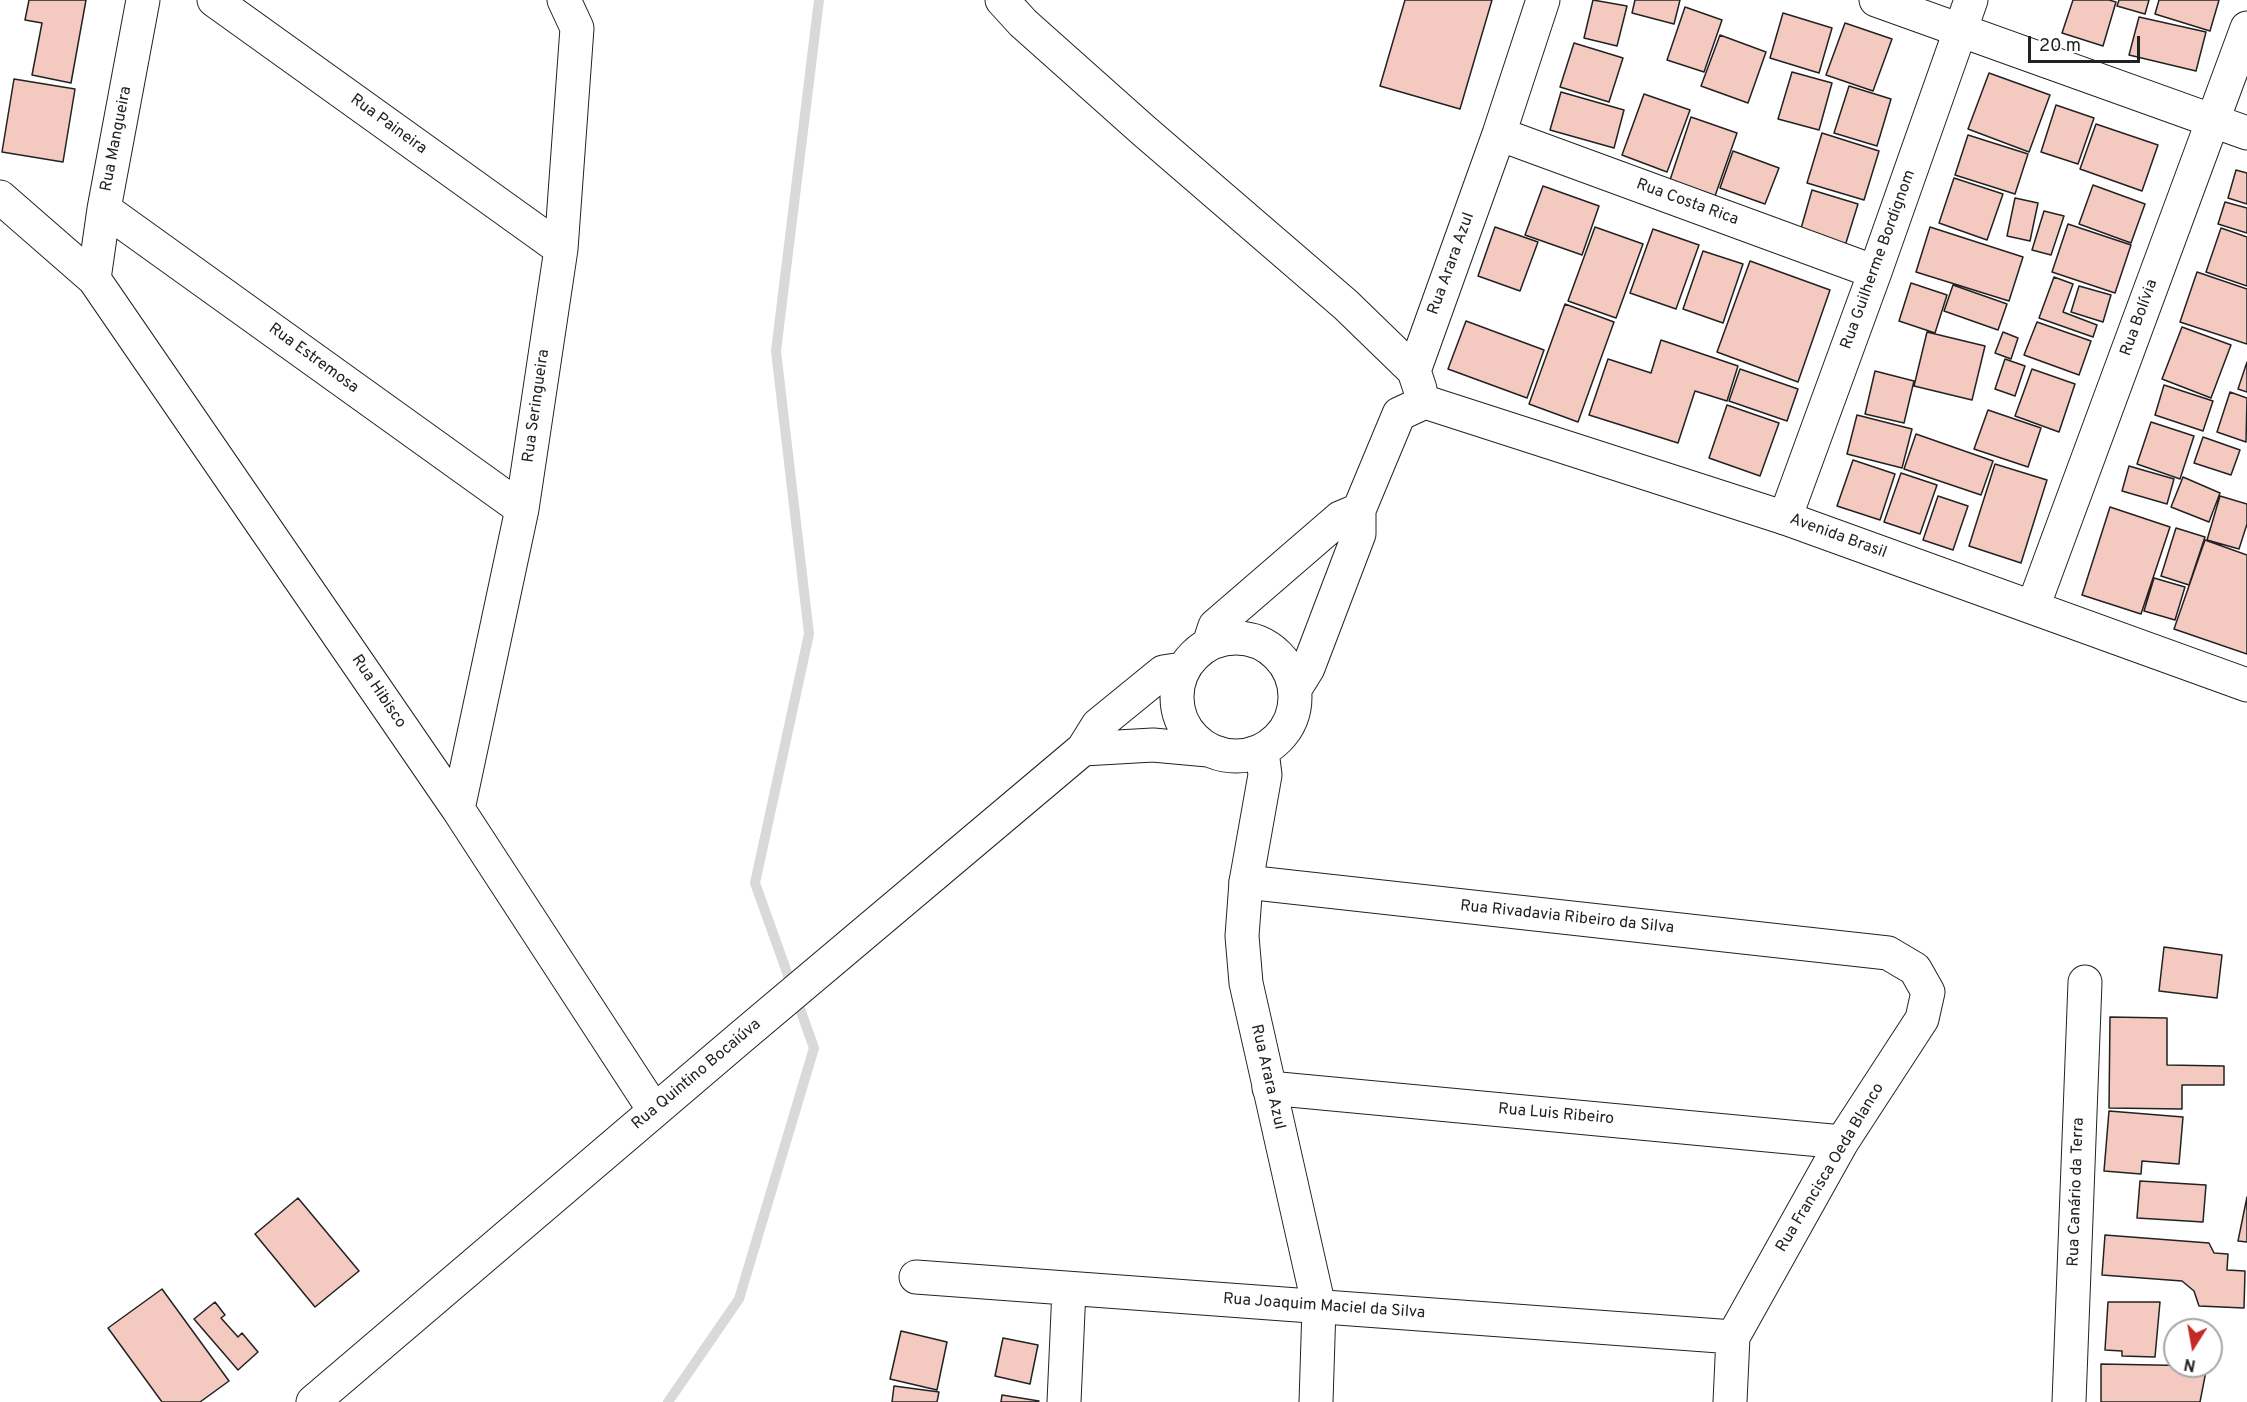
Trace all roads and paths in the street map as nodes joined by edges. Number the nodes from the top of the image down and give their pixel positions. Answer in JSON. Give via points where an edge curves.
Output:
{"nodes":[{"id":1,"x":143,"y":0,"type":"edge"},
{"id":2,"x":214,"y":0,"type":"edge"},
{"id":3,"x":564,"y":0,"type":"edge"},
{"id":4,"x":1002,"y":0,"type":"edge"},
{"id":5,"x":1543,"y":0,"type":"edge"},
{"id":6,"x":1876,"y":0,"type":"edge"},
{"id":7,"x":1971,"y":0,"type":"edge"},
{"id":8,"x":2247,"y":28,"type":"edge"},
{"id":9,"x":1960,"y":30,"type":"junction"},
{"id":10,"x":2212,"y":121,"type":"junction"},
{"id":11,"x":2247,"y":133,"type":"edge"},
{"id":12,"x":1499,"y":134,"type":"junction"},
{"id":13,"x":0,"y":197,"type":"edge"},
{"id":14,"x":104,"y":209,"type":"junction"},
{"id":15,"x":561,"y":249,"type":"junction"},
{"id":16,"x":1875,"y":272,"type":"junction"},
{"id":17,"x":94,"y":279,"type":"junction"},
{"id":18,"x":1414,"y":371,"type":"junction"},
{"id":19,"x":1425,"y":402,"type":"junction"},
{"id":20,"x":522,"y":509,"type":"junction"},
{"id":21,"x":1359,"y":510,"type":"junction"},
{"id":22,"x":1785,"y":518,"type":"junction"},
{"id":23,"x":2033,"y":607,"type":"junction"},
{"id":24,"x":1209,"y":644,"type":"junction"},
{"id":25,"x":1182,"y":669,"type":"junction"},
{"id":26,"x":2247,"y":685,"type":"edge"},
{"id":27,"x":1295,"y":689,"type":"junction"},
{"id":28,"x":1083,"y":749,"type":"junction"},
{"id":29,"x":1208,"y":750,"type":"junction"},
{"id":30,"x":1262,"y":751,"type":"junction"},
{"id":31,"x":458,"y":809,"type":"junction"},
{"id":32,"x":1246,"y":882,"type":"junction"},
{"id":33,"x":1888,"y":953,"type":"joint"},
{"id":34,"x":2085,"y":982,"type":"dead end"},
{"id":35,"x":1269,"y":1088,"type":"junction"},
{"id":36,"x":654,"y":1110,"type":"junction"},
{"id":37,"x":1842,"y":1142,"type":"junction"},
{"id":38,"x":916,"y":1277,"type":"dead end"},
{"id":39,"x":1069,"y":1289,"type":"junction"},
{"id":40,"x":1319,"y":1307,"type":"junction"},
{"id":41,"x":1732,"y":1337,"type":"junction"},
{"id":42,"x":313,"y":1402,"type":"edge"},
{"id":43,"x":1064,"y":1402,"type":"edge"},
{"id":44,"x":1316,"y":1402,"type":"edge"},
{"id":45,"x":1730,"y":1402,"type":"edge"},
{"id":46,"x":2069,"y":1402,"type":"edge"}],
"edges":[{"from":1,"to":14,"type":"street","name":"Rua Mangueira"},
{"from":2,"to":15,"type":"street","name":"Rua Paineira"},
{"from":3,"to":15,"type":"street","name":"Rua Seringueira","via":[[577,28]]},
{"from":4,"to":18,"type":"street","via":[[1143,130],[1346,305]]},
{"from":5,"to":12,"type":"street","name":"Rua Arara Azul"},
{"from":6,"to":9,"type":"street"},
{"from":7,"to":9,"type":"street","name":"Rua Guilherme Bordignom"},
{"from":8,"to":10,"type":"street","name":"Rua Bolívia"},
{"from":9,"to":10,"type":"street"},
{"from":9,"to":16,"type":"street","name":"Rua Guilherme Bordignom"},
{"from":10,"to":11,"type":"street"},
{"from":10,"to":23,"type":"street","name":"Rua Bolívia"},
{"from":12,"to":16,"type":"street","name":"Rua Costa Rica"},
{"from":12,"to":18,"type":"street","name":"Rua Arara Azul"},
{"from":13,"to":17,"type":"street","name":"Rua Hibisco"},
{"from":14,"to":17,"type":"street","name":"Rua Mangueira"},
{"from":14,"to":20,"type":"street","name":"Rua Estremosa"},
{"from":15,"to":20,"type":"street","name":"Rua Seringueira"},
{"from":16,"to":22,"type":"street","name":"Rua Guilherme Bordignom"},
{"from":17,"to":31,"type":"street","name":"Rua Hibisco"},
{"from":18,"to":19,"type":"street"},
{"from":19,"to":21,"type":"street","via":[[1399,414]]},
{"from":19,"to":22,"type":"street","name":"Avenida Brasil"},
{"from":20,"to":31,"type":"street","name":"Rua Seringueira"},
{"from":21,"to":24,"type":"street","via":[[1340,518],[1215,626]]},
{"from":21,"to":27,"type":"street","via":[[1359,534],[1308,668]]},
{"from":22,"to":23,"type":"street","name":"Avenida Brasil"},
{"from":23,"to":26,"type":"street","name":"Avenida Brasil"},
{"from":24,"to":25,"type":"street"},
{"from":24,"to":27,"type":"street","via":[[1227,638],[1264,645],[1289,671]]},
{"from":25,"to":28,"type":"street","name":"Rua Quintino Bocaiúva","via":[[1163,672],[1098,725]]},
{"from":25,"to":29,"type":"street","via":[[1176,706],[1192,738]]},
{"from":27,"to":30,"type":"street","via":[[1295,708],[1288,725]]},
{"from":28,"to":29,"type":"street","via":[[1153,745]]},
{"from":28,"to":36,"type":"street","name":"Rua Quintino Bocaiúva"},
{"from":29,"to":30,"type":"street","via":[[1225,756]]},
{"from":30,"to":32,"type":"street","name":"Rua Arara Azul","via":[[1265,776]]},
{"from":31,"to":36,"type":"street","name":"Rua Hibisco"},
{"from":32,"to":33,"type":"street","name":"Rua Rivadavia Ribeiro da Silva"},
{"from":32,"to":35,"type":"street","name":"Rua Arara Azul","via":[[1242,936],[1246,983]]},
{"from":33,"to":37,"type":"street","name":"Rua Francisca Oeda Blanco","via":[[1915,969],[1928,993],[1922,1019]]},
{"from":34,"to":46,"type":"street","name":"Rua Canário da Terra"},
{"from":35,"to":37,"type":"street","name":"Rua Luis Ribeiro"},
{"from":35,"to":40,"type":"street","name":"Rua Arara Azul"},
{"from":36,"to":42,"type":"street","name":"Rua Quintino Bocaiúva"},
{"from":37,"to":41,"type":"street","name":"Rua Francisca Oeda Blanco"},
{"from":38,"to":39,"type":"street","name":"Rua Joaquim Maciel da Silva"},
{"from":39,"to":40,"type":"street","name":"Rua Joaquim Maciel da Silva"},
{"from":39,"to":43,"type":"street"},
{"from":40,"to":41,"type":"street","name":"Rua Joaquim Maciel da Silva"},
{"from":40,"to":44,"type":"street","name":"Rua Arara Azul"},
{"from":41,"to":45,"type":"street","name":"Rua Francisca Oeda Blanco"}]}
